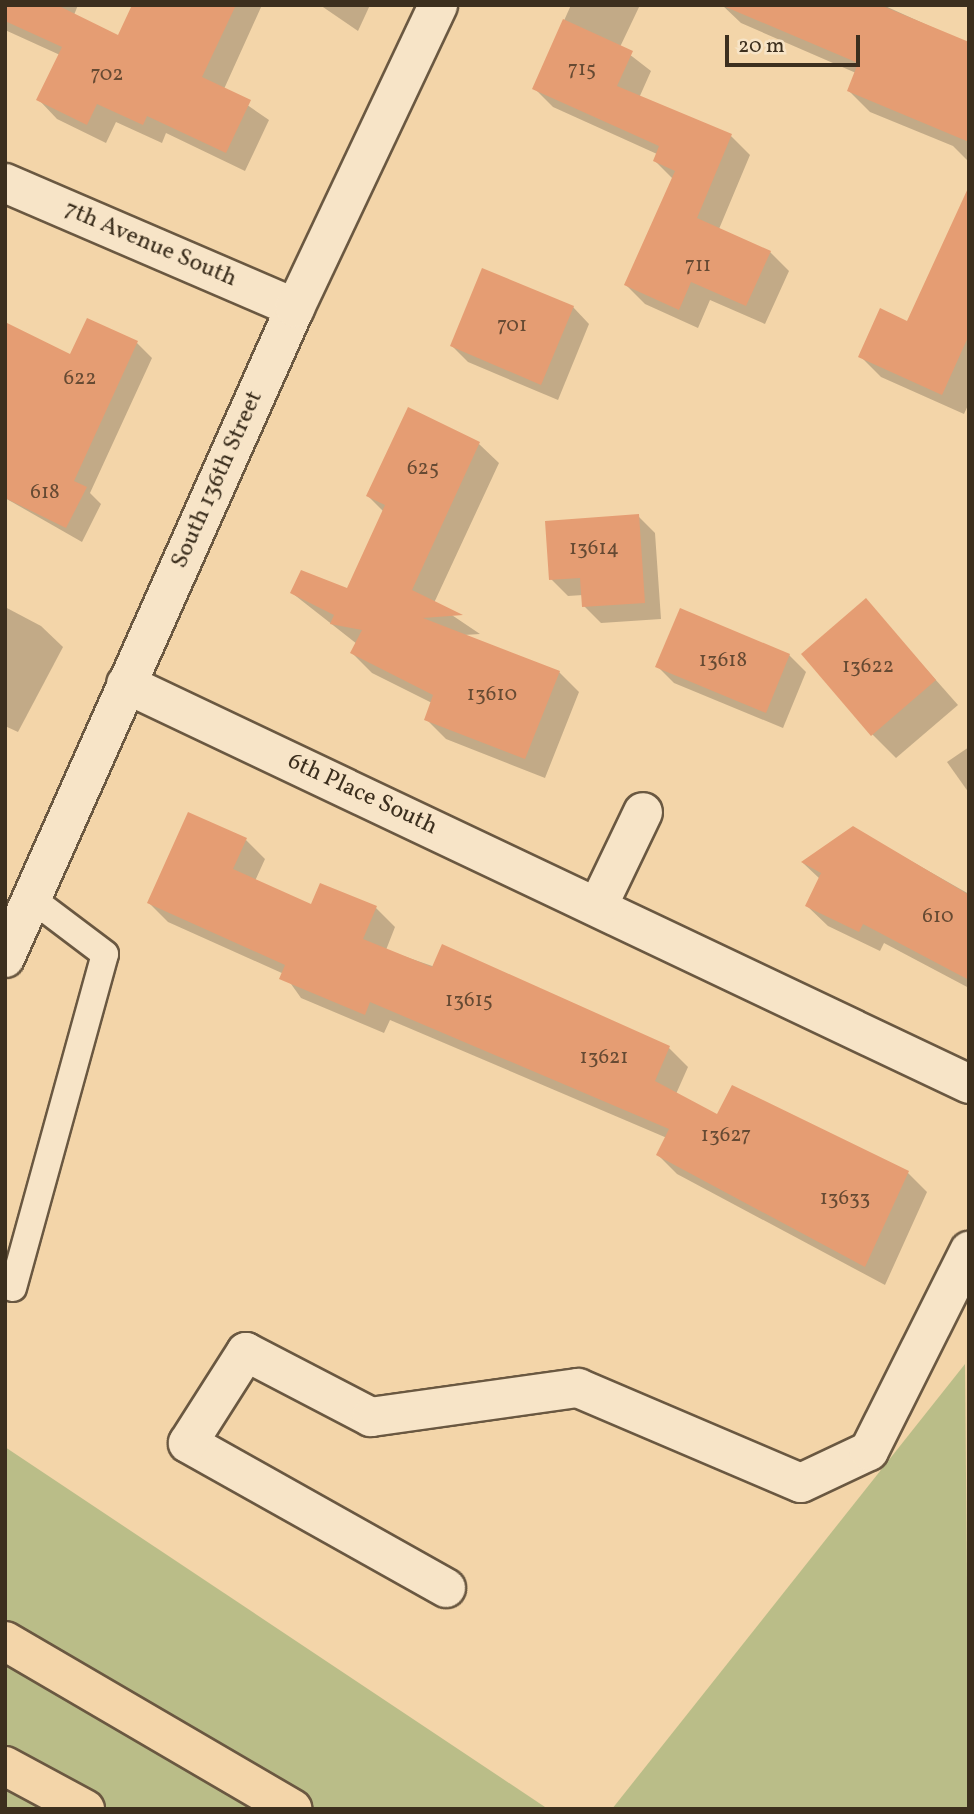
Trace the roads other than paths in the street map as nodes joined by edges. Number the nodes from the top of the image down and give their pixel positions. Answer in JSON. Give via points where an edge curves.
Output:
{"nodes":[{"id":1,"x":438,"y":5,"type":"edge"},
{"id":2,"x":5,"y":183,"type":"edge"},
{"id":3,"x":295,"y":308,"type":"junction"},
{"id":4,"x":125,"y":684,"type":"junction"},
{"id":5,"x":643,"y":812,"type":"dead end"},
{"id":6,"x":598,"y":906,"type":"junction"},
{"id":7,"x":15,"y":928,"type":"edge"},
{"id":8,"x":969,"y":1084,"type":"edge"},
{"id":9,"x":969,"y":1251,"type":"edge"},
{"id":10,"x":13,"y":1288,"type":"dead end"},
{"id":11,"x":446,"y":1588,"type":"dead end"},
{"id":12,"x":5,"y":1642,"type":"edge"},
{"id":13,"x":5,"y":1766,"type":"edge"},
{"id":14,"x":85,"y":1809,"type":"edge"},
{"id":15,"x":292,"y":1809,"type":"edge"}],
"edges":[{"from":1,"to":3,"type":"street","name":"South 136th Street"},
{"from":2,"to":3,"type":"street","name":"7th Avenue South"},
{"from":3,"to":4,"type":"street","name":"South 136th Street"},
{"from":4,"to":6,"type":"street","name":"6th Place South"},
{"from":4,"to":7,"type":"street","name":"South 136th Street"},
{"from":5,"to":6,"type":"street"},
{"from":6,"to":8,"type":"street","name":"6th Place South"},
{"from":7,"to":10,"type":"lane","via":[[105,954]]},
{"from":9,"to":11,"type":"street","via":[[869,1451],[801,1483],[578,1388],[371,1417],[246,1352],[188,1443]]},
{"from":12,"to":15,"type":"highway"},
{"from":13,"to":14,"type":"highway"}]}
